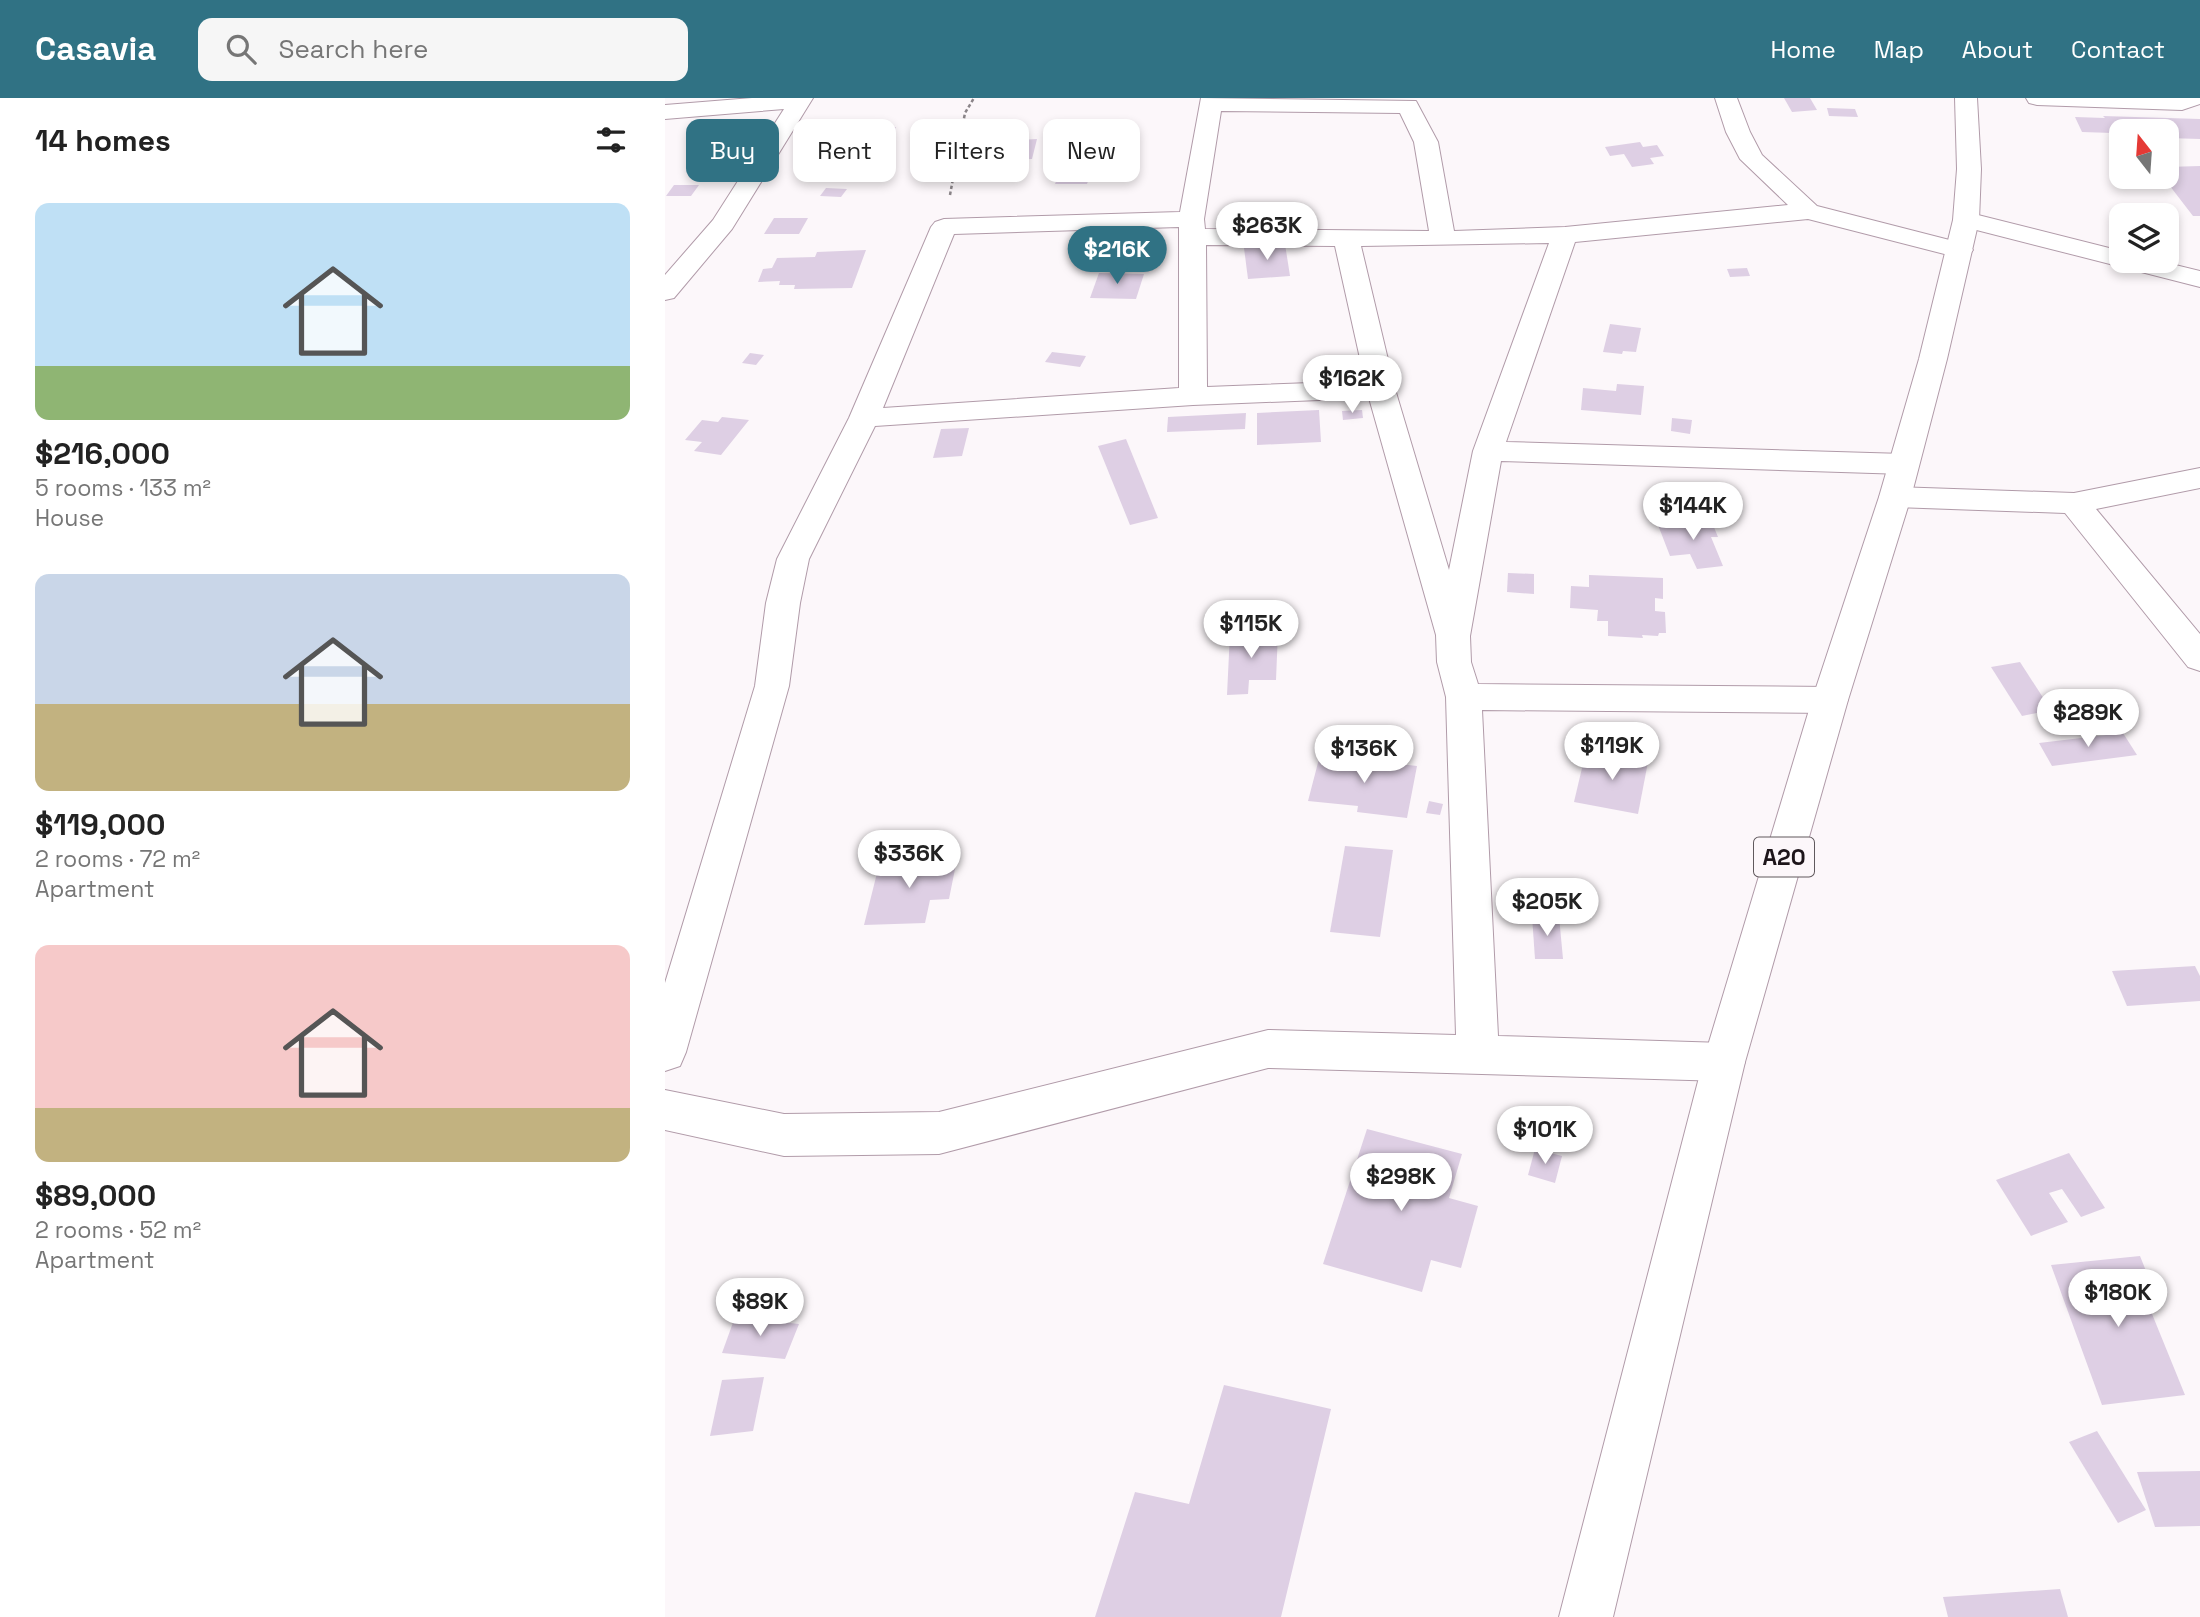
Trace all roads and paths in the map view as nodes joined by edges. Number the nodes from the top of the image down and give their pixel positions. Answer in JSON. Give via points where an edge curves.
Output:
{"nodes":[{"id":1,"x":974,"y":98,"type":"edge"},
{"id":2,"x":1726,"y":98,"type":"edge"},
{"id":3,"x":1966,"y":98,"type":"edge"},
{"id":4,"x":2037,"y":98,"type":"edge"},
{"id":5,"x":2195,"y":98,"type":"edge"},
{"id":6,"x":801,"y":100,"type":"edge"},
{"id":7,"x":1211,"y":101,"type":"edge"},
{"id":8,"x":1409,"y":102,"type":"edge"},
{"id":9,"x":665,"y":112,"type":"edge"},
{"id":10,"x":1808,"y":211,"type":"junction"},
{"id":11,"x":944,"y":227,"type":"junction"},
{"id":12,"x":1192,"y":228,"type":"junction"},
{"id":13,"x":1565,"y":235,"type":"junction"},
{"id":14,"x":1963,"y":235,"type":"junction"},
{"id":15,"x":1346,"y":239,"type":"junction"},
{"id":16,"x":1443,"y":239,"type":"junction"},
{"id":17,"x":2109,"y":257,"type":"edge"},
{"id":18,"x":2176,"y":273,"type":"edge"},
{"id":19,"x":2200,"y":279,"type":"edge"},
{"id":20,"x":665,"y":292,"type":"edge"},
{"id":21,"x":1381,"y":388,"type":"junction"},
{"id":22,"x":1193,"y":396,"type":"junction"},
{"id":23,"x":864,"y":418,"type":"junction"},
{"id":24,"x":1488,"y":451,"type":"junction"},
{"id":25,"x":2200,"y":478,"type":"edge"},
{"id":26,"x":1899,"y":481,"type":"junction"},
{"id":27,"x":2074,"y":503,"type":"junction"},
{"id":28,"x":1453,"y":636,"type":"junction"},
{"id":29,"x":2200,"y":658,"type":"edge"},
{"id":30,"x":1464,"y":697,"type":"junction"},
{"id":31,"x":1830,"y":700,"type":"junction"},
{"id":32,"x":665,"y":1052,"type":"edge"},
{"id":33,"x":1478,"y":1055,"type":"junction"},
{"id":34,"x":1724,"y":1062,"type":"junction"},
{"id":35,"x":665,"y":1110,"type":"edge"},
{"id":36,"x":1585,"y":1617,"type":"edge"}],
"edges":[{"from":1,"to":11,"type":"path","via":[[965,113]]},
{"from":2,"to":10,"type":"street","via":[[1752,159]]},
{"from":3,"to":14,"type":"street","number":"A20","via":[[1969,169]]},
{"from":4,"to":5,"type":"street","via":[[2182,103]]},
{"from":6,"to":9,"type":"street"},
{"from":6,"to":20,"type":"street","via":[[723,224]]},
{"from":7,"to":8,"type":"street"},
{"from":7,"to":12,"type":"street"},
{"from":8,"to":16,"type":"street","via":[[1426,142]]},
{"from":10,"to":13,"type":"street"},
{"from":10,"to":14,"type":"street"},
{"from":11,"to":12,"type":"street"},
{"from":11,"to":23,"type":"street"},
{"from":12,"to":15,"type":"street"},
{"from":12,"to":22,"type":"street"},
{"from":13,"to":16,"type":"street"},
{"from":13,"to":24,"type":"street"},
{"from":14,"to":17,"type":"street"},
{"from":14,"to":26,"type":"street","number":"A20"},
{"from":15,"to":16,"type":"street"},
{"from":15,"to":21,"type":"street"},
{"from":18,"to":19,"type":"street"},
{"from":21,"to":22,"type":"street"},
{"from":21,"to":28,"type":"street"},
{"from":22,"to":23,"type":"street"},
{"from":23,"to":32,"type":"street","via":[[793,559],[772,686]]},
{"from":24,"to":26,"type":"street"},
{"from":24,"to":28,"type":"street"},
{"from":25,"to":27,"type":"street"},
{"from":26,"to":27,"type":"street"},
{"from":26,"to":31,"type":"street","number":"A20"},
{"from":27,"to":29,"type":"street"},
{"from":28,"to":30,"type":"street","via":[[1454,662]]},
{"from":30,"to":31,"type":"street"},
{"from":30,"to":33,"type":"street"},
{"from":31,"to":34,"type":"street","number":"A20"},
{"from":33,"to":34,"type":"street"},
{"from":33,"to":35,"type":"street","via":[[1268,1049],[939,1133],[784,1135]]},
{"from":34,"to":36,"type":"street","number":"A20"}]}
